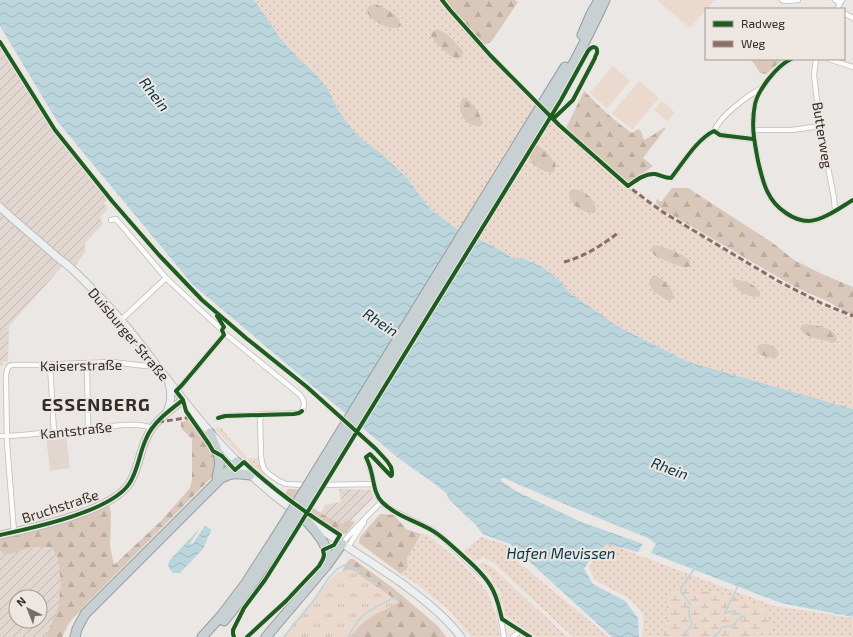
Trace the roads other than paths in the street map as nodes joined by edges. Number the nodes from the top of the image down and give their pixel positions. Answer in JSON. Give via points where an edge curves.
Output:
{"nodes":[{"id":1,"x":599,"y":0,"type":"edge"},
{"id":2,"x":605,"y":0,"type":"edge"},
{"id":3,"x":782,"y":0,"type":"edge"},
{"id":4,"x":798,"y":0,"type":"edge"},
{"id":5,"x":835,"y":0,"type":"edge"},
{"id":6,"x":841,"y":2,"type":"edge"},
{"id":7,"x":790,"y":60,"type":"edge"},
{"id":8,"x":816,"y":60,"type":"edge"},
{"id":9,"x":832,"y":60,"type":"edge"},
{"id":10,"x":853,"y":68,"type":"edge"},
{"id":11,"x":763,"y":87,"type":"junction"},
{"id":12,"x":552,"y":95,"type":"junction"},
{"id":13,"x":743,"y":100,"type":"junction"},
{"id":14,"x":756,"y":102,"type":"junction"},
{"id":15,"x":820,"y":126,"type":"junction"},
{"id":16,"x":753,"y":130,"type":"junction"},
{"id":17,"x":714,"y":131,"type":"junction"},
{"id":18,"x":753,"y":139,"type":"junction"},
{"id":19,"x":671,"y":178,"type":"dead end"},
{"id":20,"x":853,"y":200,"type":"edge"},
{"id":21,"x":0,"y":206,"type":"edge"},
{"id":22,"x":835,"y":210,"type":"junction"},
{"id":23,"x":111,"y":220,"type":"dead end"},
{"id":24,"x":166,"y":278,"type":"junction"},
{"id":25,"x":121,"y":320,"type":"junction"},
{"id":26,"x":224,"y":335,"type":"junction"},
{"id":27,"x":87,"y":363,"type":"junction"},
{"id":28,"x":155,"y":363,"type":"junction"},
{"id":29,"x":50,"y":365,"type":"junction"},
{"id":30,"x":167,"y":380,"type":"junction"},
{"id":31,"x":176,"y":391,"type":"junction"},
{"id":32,"x":183,"y":400,"type":"junction"},
{"id":33,"x":166,"y":414,"type":"junction"},
{"id":34,"x":260,"y":415,"type":"junction"},
{"id":35,"x":218,"y":418,"type":"dead end"},
{"id":36,"x":153,"y":427,"type":"junction"},
{"id":37,"x":88,"y":429,"type":"junction"},
{"id":38,"x":54,"y":432,"type":"junction"},
{"id":39,"x":210,"y":433,"type":"junction"},
{"id":40,"x":0,"y":436,"type":"edge"},
{"id":41,"x":7,"y":436,"type":"junction"},
{"id":42,"x":366,"y":457,"type":"dead end"},
{"id":43,"x":235,"y":461,"type":"junction"},
{"id":44,"x":250,"y":475,"type":"junction"},
{"id":45,"x":219,"y":478,"type":"junction"},
{"id":46,"x":374,"y":484,"type":"junction"},
{"id":47,"x":381,"y":502,"type":"junction"},
{"id":48,"x":304,"y":518,"type":"junction"},
{"id":49,"x":285,"y":528,"type":"junction"},
{"id":50,"x":14,"y":532,"type":"junction"},
{"id":51,"x":0,"y":535,"type":"edge"},
{"id":52,"x":345,"y":545,"type":"junction"},
{"id":53,"x":327,"y":565,"type":"junction"},
{"id":54,"x":520,"y":631,"type":"dead end"},
{"id":55,"x":75,"y":637,"type":"edge"},
{"id":56,"x":202,"y":637,"type":"edge"},
{"id":57,"x":210,"y":637,"type":"edge"},
{"id":58,"x":266,"y":637,"type":"edge"},
{"id":59,"x":270,"y":637,"type":"edge"},
{"id":60,"x":461,"y":637,"type":"edge"},
{"id":61,"x":504,"y":637,"type":"edge"},
{"id":62,"x":513,"y":637,"type":"edge"}],
"edges":[{"from":1,"to":12,"type":"highway"},
{"from":2,"to":12,"type":"highway","via":[[572,67]]},
{"from":3,"to":4,"type":"street"},
{"from":5,"to":6,"type":"street"},
{"from":7,"to":11,"type":"street"},
{"from":8,"to":15,"type":"street","name":"Butterweg","via":[[814,74]]},
{"from":9,"to":10,"type":"street"},
{"from":11,"to":13,"type":"street"},
{"from":11,"to":14,"type":"street"},
{"from":12,"to":49,"type":"highway","bridge":true},
{"from":13,"to":14,"type":"street"},
{"from":13,"to":17,"type":"street","via":[[717,124]]},
{"from":14,"to":16,"type":"street"},
{"from":15,"to":16,"type":"street","via":[[792,130]]},
{"from":15,"to":22,"type":"street","name":"Butterweg"},
{"from":16,"to":18,"type":"street"},
{"from":17,"to":18,"type":"street","via":[[720,135]]},
{"from":17,"to":19,"type":"street","via":[[700,141]]},
{"from":18,"to":22,"type":"street","via":[[764,185],[772,201],[780,209],[793,218],[810,221]]},
{"from":20,"to":22,"type":"street"},
{"from":21,"to":25,"type":"main road","name":"Duisburger Straße","via":[[73,270]]},
{"from":23,"to":24,"type":"street","via":[[116,219]]},
{"from":24,"to":25,"type":"street"},
{"from":24,"to":26,"type":"street","via":[[222,330]]},
{"from":25,"to":28,"type":"main road","name":"Duisburger Straße"},
{"from":26,"to":31,"type":"street"},
{"from":26,"to":34,"type":"street","via":[[303,399],[302,411],[299,413]]},
{"from":27,"to":28,"type":"street","name":"Kaiserstraße","via":[[118,362],[146,366]]},
{"from":27,"to":29,"type":"street","name":"Kaiserstraße"},
{"from":27,"to":37,"type":"street"},
{"from":28,"to":30,"type":"main road","name":"Duisburger Straße"},
{"from":29,"to":38,"type":"street"},
{"from":29,"to":41,"type":"street","name":"Kaiserstraße","via":[[9,366],[6,375]]},
{"from":30,"to":31,"type":"main road","name":"Duisburger Straße"},
{"from":30,"to":33,"type":"main road","via":[[171,394]]},
{"from":31,"to":32,"type":"main road","name":"Duisburger Straße"},
{"from":32,"to":33,"type":"main road","name":"Bruchstraße"},
{"from":32,"to":39,"type":"main road","name":"Duisburger Straße"},
{"from":33,"to":36,"type":"main road","name":"Bruchstraße"},
{"from":34,"to":35,"type":"street"},
{"from":34,"to":46,"type":"street","via":[[262,463],[269,474],[279,481],[294,485]]},
{"from":36,"to":37,"type":"street","name":"Kantstraße","via":[[141,425]]},
{"from":36,"to":50,"type":"main road","name":"Bruchstraße","via":[[145,440],[134,475],[120,494],[79,514]]},
{"from":37,"to":38,"type":"street","name":"Kantstraße"},
{"from":38,"to":41,"type":"street","name":"Kantstraße"},
{"from":39,"to":43,"type":"main road","name":"Duisburger Straße"},
{"from":39,"to":45,"type":"highway","via":[[220,460]]},
{"from":40,"to":41,"type":"street","name":"Kantstraße"},
{"from":41,"to":50,"type":"street"},
{"from":42,"to":46,"type":"street"},
{"from":43,"to":44,"type":"main road","name":"Duisburger Straße"},
{"from":43,"to":45,"type":"highway"},
{"from":44,"to":45,"type":"highway","via":[[236,473]]},
{"from":44,"to":48,"type":"main road","name":"Duisburger Straße"},
{"from":45,"to":55,"type":"highway","via":[[85,614]]},
{"from":46,"to":47,"type":"street"},
{"from":47,"to":52,"type":"street","via":[[356,527]]},
{"from":47,"to":61,"type":"street","via":[[432,530],[485,578],[498,601]]},
{"from":48,"to":52,"type":"main road","name":"Duisburger Straße"},
{"from":48,"to":53,"type":"highway","via":[[324,543],[328,554]]},
{"from":49,"to":56,"type":"highway","via":[[221,616]]},
{"from":49,"to":57,"type":"highway","via":[[265,567],[250,589]]},
{"from":50,"to":51,"type":"main road","name":"Bruchstraße"},
{"from":52,"to":53,"type":"highway"},
{"from":52,"to":59,"type":"highway"},
{"from":52,"to":60,"type":"main road","name":"Duisburger Straße","via":[[426,602],[441,614]]},
{"from":53,"to":58,"type":"highway"},
{"from":54,"to":62,"type":"street"}]}
